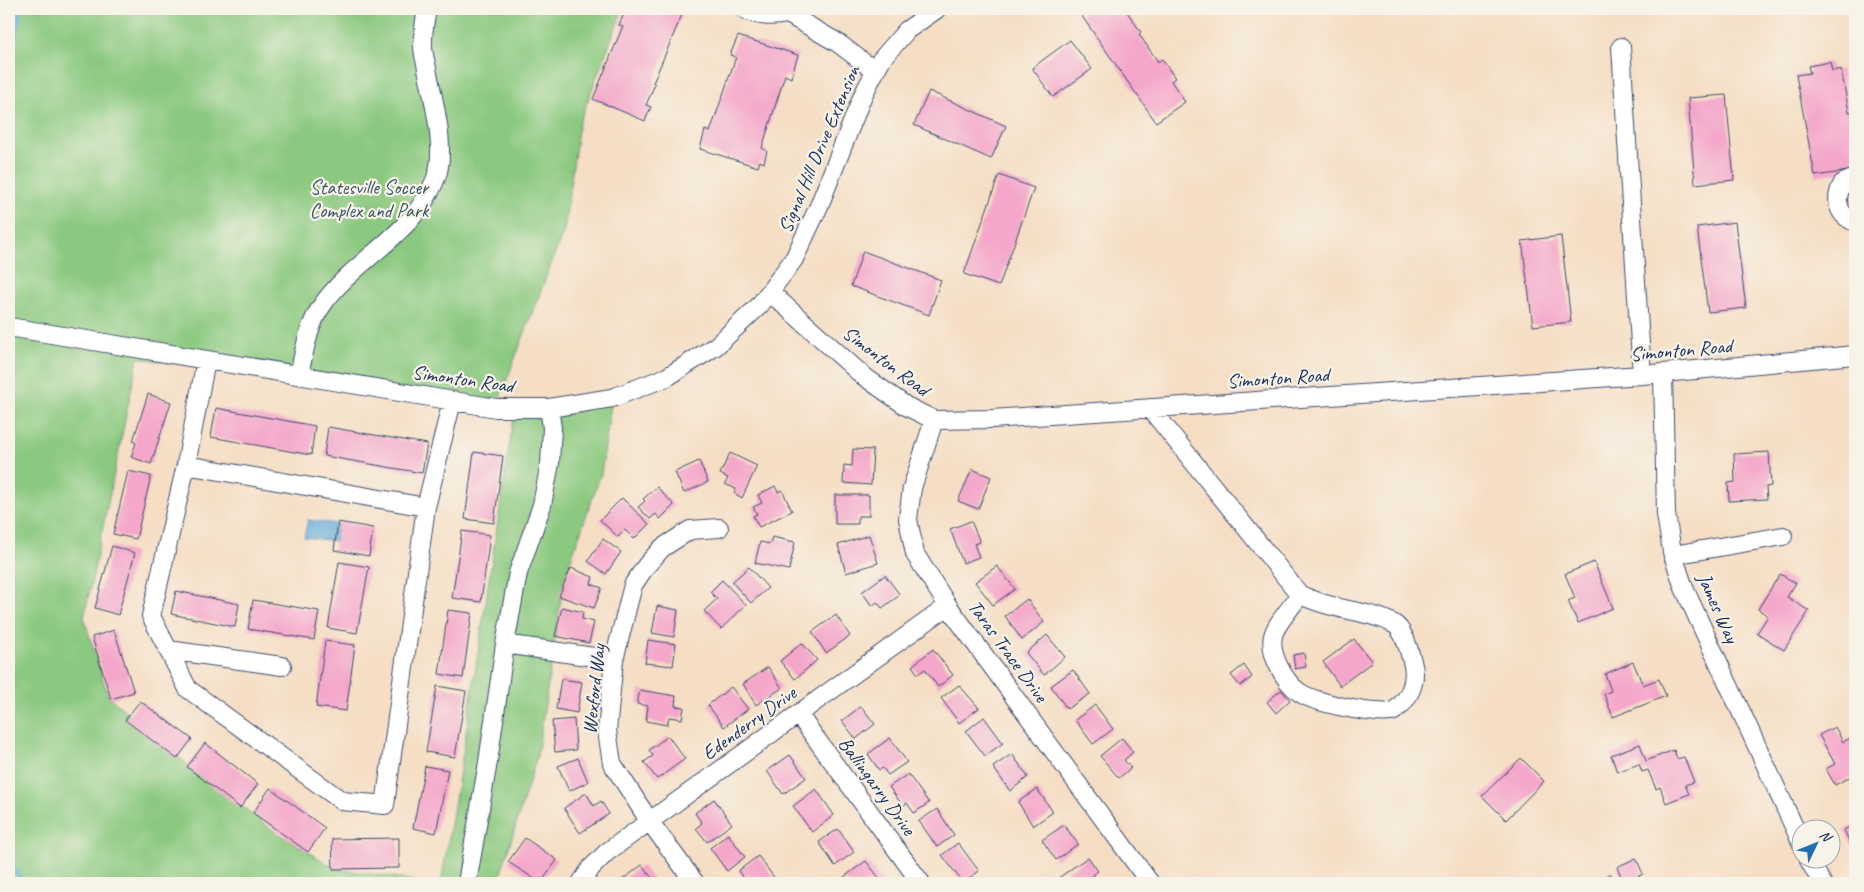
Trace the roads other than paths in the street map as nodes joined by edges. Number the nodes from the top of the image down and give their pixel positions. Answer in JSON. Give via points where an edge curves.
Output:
{"nodes":[{"id":1,"x":427,"y":9,"type":"edge"},
{"id":2,"x":744,"y":9,"type":"edge"},
{"id":3,"x":937,"y":9,"type":"edge"},
{"id":4,"x":787,"y":11,"type":"edge"},
{"id":5,"x":1621,"y":47,"type":"dead end"},
{"id":6,"x":875,"y":71,"type":"junction"},
{"id":7,"x":1855,"y":178,"type":"edge"},
{"id":8,"x":1855,"y":222,"type":"edge"},
{"id":9,"x":771,"y":292,"type":"junction"},
{"id":10,"x":10,"y":327,"type":"edge"},
{"id":11,"x":1855,"y":355,"type":"edge"},
{"id":12,"x":206,"y":360,"type":"junction"},
{"id":13,"x":1663,"y":373,"type":"junction"},
{"id":14,"x":299,"y":375,"type":"junction"},
{"id":15,"x":1642,"y":375,"type":"junction"},
{"id":16,"x":452,"y":400,"type":"junction"},
{"id":17,"x":549,"y":408,"type":"junction"},
{"id":18,"x":1150,"y":408,"type":"junction"},
{"id":19,"x":934,"y":420,"type":"junction"},
{"id":20,"x":186,"y":465,"type":"junction"},
{"id":21,"x":426,"y":507,"type":"junction"},
{"id":22,"x":719,"y":528,"type":"dead end"},
{"id":23,"x":1783,"y":536,"type":"dead end"},
{"id":24,"x":1673,"y":555,"type":"junction"},
{"id":25,"x":1300,"y":595,"type":"junction"},
{"id":26,"x":948,"y":606,"type":"junction"},
{"id":27,"x":505,"y":644,"type":"junction"},
{"id":28,"x":168,"y":650,"type":"junction"},
{"id":29,"x":614,"y":660,"type":"junction"},
{"id":30,"x":282,"y":666,"type":"dead end"},
{"id":31,"x":798,"y":714,"type":"junction"},
{"id":32,"x":650,"y":822,"type":"junction"},
{"id":33,"x":1792,"y":822,"type":"edge"},
{"id":34,"x":1815,"y":870,"type":"edge"},
{"id":35,"x":467,"y":883,"type":"edge"},
{"id":36,"x":581,"y":883,"type":"edge"},
{"id":37,"x":695,"y":883,"type":"edge"},
{"id":38,"x":921,"y":883,"type":"edge"},
{"id":39,"x":1150,"y":883,"type":"edge"},
{"id":40,"x":1822,"y":883,"type":"edge"}],
"edges":[{"from":1,"to":14,"type":"street","via":[[423,47],[440,151],[437,175],[428,196],[414,215],[336,288],[320,308],[309,332]]},
{"from":2,"to":4,"type":"street","via":[[769,17]]},
{"from":3,"to":6,"type":"street","name":"Signal Hill Drive Extension","via":[[907,30]]},
{"from":4,"to":6,"type":"street"},
{"from":5,"to":15,"type":"street"},
{"from":6,"to":9,"type":"street","name":"Signal Hill Drive Extension","via":[[819,206],[794,259]]},
{"from":7,"to":8,"type":"street","via":[[1843,183],[1838,193],[1841,212]]},
{"from":9,"to":17,"type":"street","name":"Simonton Road","via":[[716,346],[667,377],[612,398]]},
{"from":9,"to":19,"type":"street","name":"Simonton Road","via":[[862,375],[906,406]]},
{"from":10,"to":12,"type":"street","name":"Simonton Road"},
{"from":11,"to":13,"type":"street","name":"Simonton Road"},
{"from":12,"to":14,"type":"street","name":"Simonton Road"},
{"from":12,"to":20,"type":"street"},
{"from":13,"to":15,"type":"street","name":"Simonton Road"},
{"from":13,"to":24,"type":"street","name":"James Way","via":[[1666,514]]},
{"from":14,"to":16,"type":"street","name":"Simonton Road"},
{"from":15,"to":18,"type":"street","name":"Simonton Road"},
{"from":16,"to":17,"type":"street","name":"Simonton Road","via":[[496,408]]},
{"from":16,"to":21,"type":"street"},
{"from":17,"to":27,"type":"street","via":[[552,428],[550,464],[542,505],[518,573]]},
{"from":18,"to":19,"type":"street","name":"Simonton Road"},
{"from":18,"to":25,"type":"street"},
{"from":19,"to":26,"type":"street","name":"Taras Trace Drive","via":[[912,488],[908,519],[915,554]]},
{"from":20,"to":21,"type":"street"},
{"from":20,"to":28,"type":"street","via":[[152,616]]},
{"from":21,"to":28,"type":"street","via":[[386,805],[342,801],[188,690]]},
{"from":22,"to":29,"type":"street","name":"Wexford Way","via":[[690,530],[662,548],[646,566],[633,585]]},
{"from":23,"to":24,"type":"street"},
{"from":24,"to":33,"type":"street","name":"James Way","via":[[1684,588]]},
{"from":25,"to":25,"type":"street","via":[[1396,625],[1407,643],[1414,668],[1413,686],[1395,711],[1376,713],[1329,703],[1300,693],[1286,680],[1274,658],[1273,636]]},
{"from":26,"to":31,"type":"street","name":"Edenderry Drive"},
{"from":26,"to":39,"type":"street","name":"Taras Trace Drive"},
{"from":27,"to":29,"type":"street"},
{"from":27,"to":35,"type":"street"},
{"from":28,"to":30,"type":"street"},
{"from":29,"to":32,"type":"street","name":"Wexford Way","via":[[607,731],[612,762]]},
{"from":31,"to":32,"type":"street","name":"Edenderry Drive"},
{"from":31,"to":38,"type":"street","name":"Ballingarry Drive"},
{"from":32,"to":36,"type":"street","name":"Edenderry Drive","via":[[607,852]]},
{"from":32,"to":37,"type":"street","name":"Wexford Way"},
{"from":34,"to":40,"type":"street"}]}
